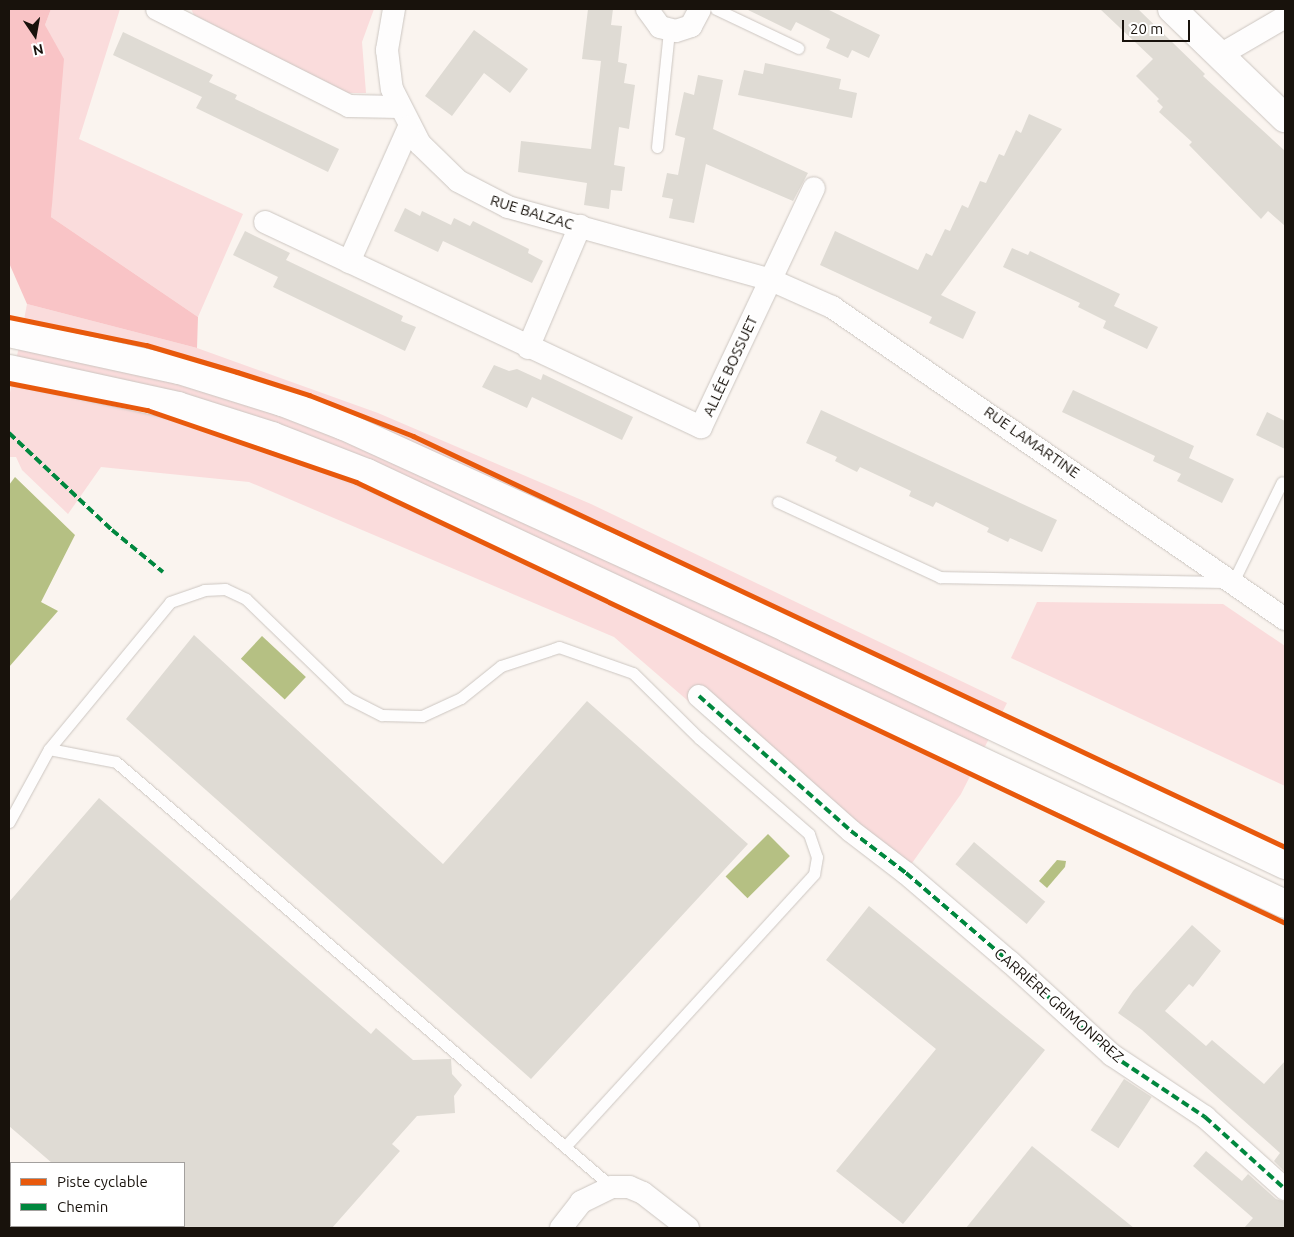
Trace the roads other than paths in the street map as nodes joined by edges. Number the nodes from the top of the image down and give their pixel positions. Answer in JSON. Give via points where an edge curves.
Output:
{"nodes":[{"id":1,"x":157,"y":9,"type":"edge"},
{"id":2,"x":394,"y":9,"type":"edge"},
{"id":3,"x":647,"y":9,"type":"edge"},
{"id":4,"x":700,"y":9,"type":"edge"},
{"id":5,"x":716,"y":9,"type":"edge"},
{"id":6,"x":1172,"y":9,"type":"edge"},
{"id":7,"x":1285,"y":17,"type":"edge"},
{"id":8,"x":669,"y":30,"type":"junction"},
{"id":9,"x":798,"y":48,"type":"dead end"},
{"id":10,"x":1220,"y":55,"type":"junction"},
{"id":11,"x":399,"y":107,"type":"junction"},
{"id":12,"x":1285,"y":118,"type":"edge"},
{"id":13,"x":409,"y":127,"type":"junction"},
{"id":14,"x":657,"y":147,"type":"dead end"},
{"id":15,"x":814,"y":188,"type":"dead end"},
{"id":16,"x":265,"y":222,"type":"dead end"},
{"id":17,"x":580,"y":226,"type":"junction"},
{"id":18,"x":349,"y":262,"type":"junction"},
{"id":19,"x":770,"y":280,"type":"junction"},
{"id":20,"x":9,"y":332,"type":"edge"},
{"id":21,"x":528,"y":348,"type":"junction"},
{"id":22,"x":9,"y":369,"type":"edge"},
{"id":23,"x":1282,"y":482,"type":"dead end"},
{"id":24,"x":778,"y":502,"type":"dead end"},
{"id":25,"x":1233,"y":582,"type":"junction"},
{"id":26,"x":1285,"y":619,"type":"edge"},
{"id":27,"x":699,"y":696,"type":"dead end"},
{"id":28,"x":49,"y":749,"type":"junction"},
{"id":29,"x":9,"y":822,"type":"edge"},
{"id":30,"x":1285,"y":865,"type":"edge"},
{"id":31,"x":1285,"y":904,"type":"edge"},
{"id":32,"x":565,"y":1147,"type":"junction"},
{"id":33,"x":612,"y":1187,"type":"junction"},
{"id":34,"x":1285,"y":1189,"type":"edge"},
{"id":35,"x":560,"y":1228,"type":"edge"},
{"id":36,"x":688,"y":1228,"type":"edge"}],
"edges":[{"from":1,"to":11,"type":"street","via":[[349,106]]},
{"from":2,"to":11,"type":"street","name":"RUE BALZAC","via":[[387,50],[392,89]]},
{"from":3,"to":8,"type":"street","via":[[654,22]]},
{"from":4,"to":8,"type":"street","via":[[691,26]]},
{"from":5,"to":9,"type":"lane"},
{"from":6,"to":10,"type":"main road"},
{"from":7,"to":10,"type":"street"},
{"from":8,"to":14,"type":"lane"},
{"from":10,"to":12,"type":"main road"},
{"from":11,"to":13,"type":"street","name":"RUE BALZAC"},
{"from":13,"to":17,"type":"street","name":"RUE BALZAC","via":[[432,159],[473,191],[508,206]]},
{"from":13,"to":18,"type":"street"},
{"from":15,"to":19,"type":"street","name":"ALLÉE BOSSUET"},
{"from":16,"to":18,"type":"street","name":"ALLÉE BOSSUET"},
{"from":17,"to":19,"type":"street","name":"RUE BALZAC"},
{"from":17,"to":21,"type":"street"},
{"from":18,"to":21,"type":"street","name":"ALLÉE BOSSUET"},
{"from":19,"to":21,"type":"street","name":"ALLÉE BOSSUET","via":[[701,427]]},
{"from":19,"to":25,"type":"street","name":"RUE LAMARTINE","via":[[832,307],[862,326]]},
{"from":20,"to":30,"type":"main road","via":[[179,370],[282,402],[344,426],[787,628]]},
{"from":22,"to":31,"type":"main road","via":[[178,406],[367,472]]},
{"from":23,"to":25,"type":"lane"},
{"from":24,"to":25,"type":"lane","via":[[940,577]]},
{"from":25,"to":26,"type":"street","name":"RUE LAMARTINE"},
{"from":27,"to":34,"type":"street","name":"CARRIÈRE GRIMONPREZ","via":[[1112,1055],[1205,1117]]},
{"from":28,"to":29,"type":"lane"},
{"from":28,"to":32,"type":"lane","via":[[116,762]]},
{"from":28,"to":32,"type":"lane","via":[[170,602],[204,590],[225,589],[246,599],[348,698],[382,715],[422,716],[461,698],[501,666],[559,646],[633,673],[699,738],[809,834],[817,857],[814,874]]},
{"from":32,"to":33,"type":"lane"},
{"from":33,"to":35,"type":"street","via":[[581,1202]]},
{"from":33,"to":36,"type":"street","via":[[629,1187],[643,1193]]}]}
